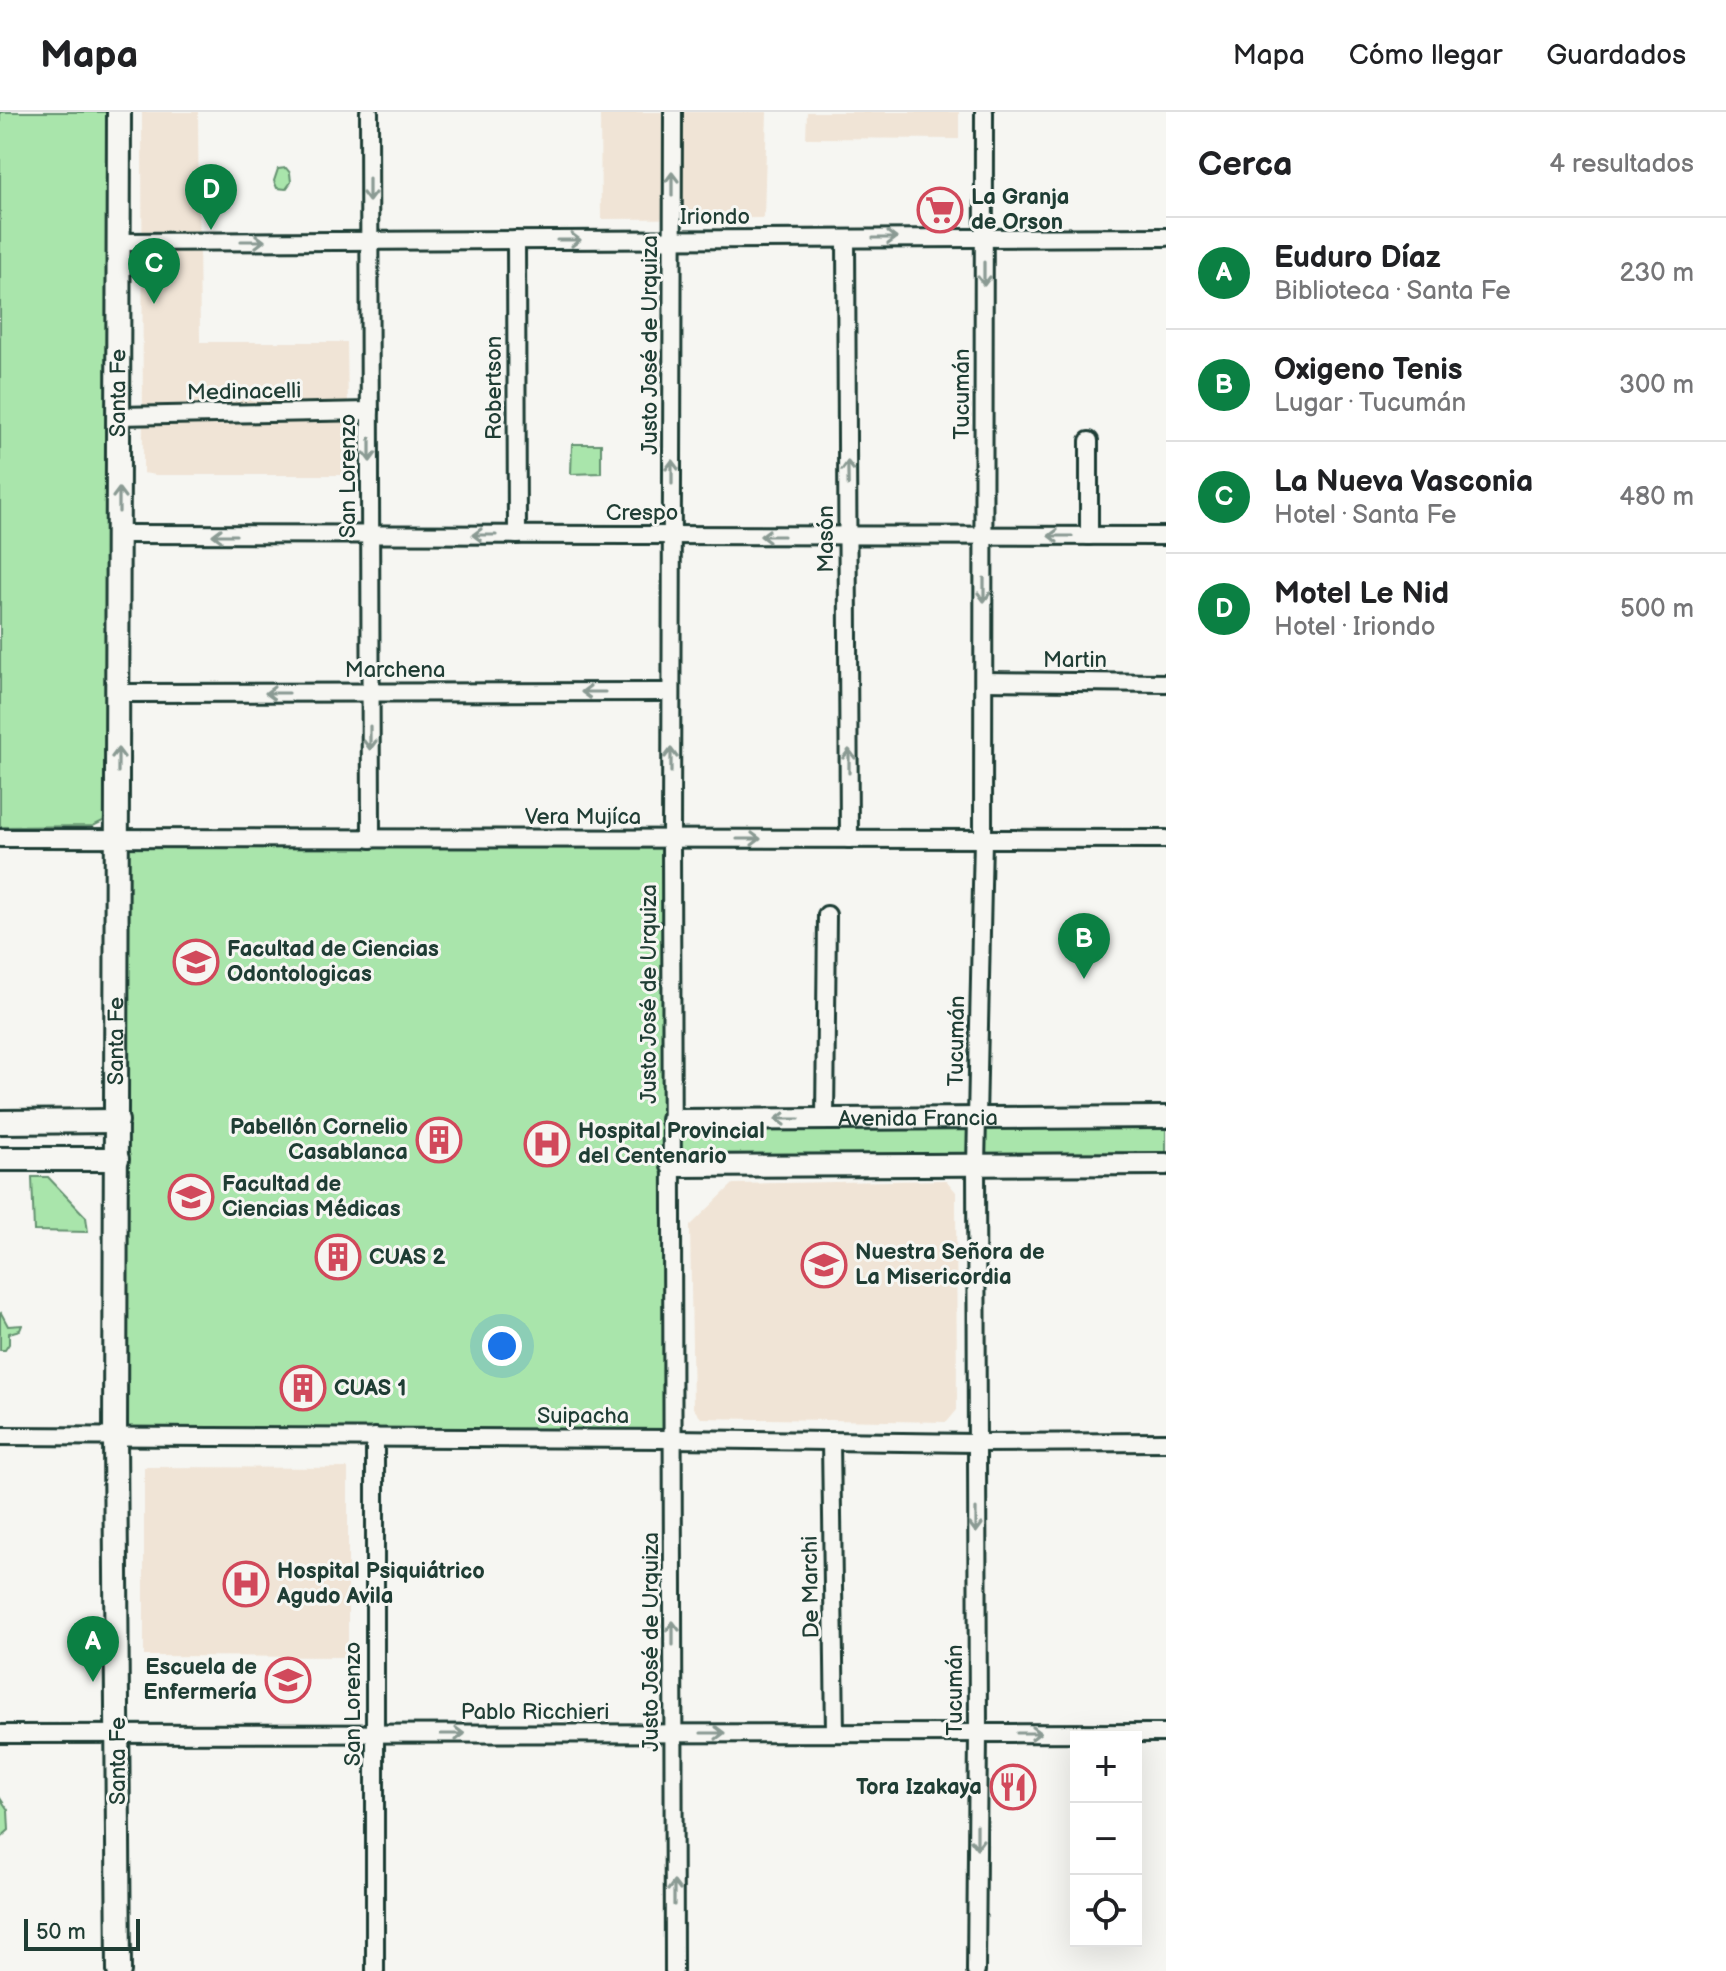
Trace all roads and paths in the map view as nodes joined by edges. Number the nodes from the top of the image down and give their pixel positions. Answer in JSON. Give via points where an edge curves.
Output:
{"nodes":[{"id":1,"x":119,"y":112,"type":"edge"},
{"id":2,"x":369,"y":112,"type":"edge"},
{"id":3,"x":673,"y":112,"type":"edge"},
{"id":4,"x":984,"y":112,"type":"edge"},
{"id":5,"x":1166,"y":237,"type":"edge"},
{"id":6,"x":984,"y":238,"type":"junction"},
{"id":7,"x":672,"y":239,"type":"junction"},
{"id":8,"x":846,"y":239,"type":"junction"},
{"id":9,"x":369,"y":240,"type":"junction"},
{"id":10,"x":516,"y":240,"type":"junction"},
{"id":11,"x":119,"y":242,"type":"junction"},
{"id":12,"x":370,"y":411,"type":"junction"},
{"id":13,"x":119,"y":416,"type":"junction"},
{"id":14,"x":1089,"y":441,"type":"dead end"},
{"id":15,"x":119,"y":534,"type":"junction"},
{"id":16,"x":370,"y":535,"type":"junction"},
{"id":17,"x":517,"y":535,"type":"junction"},
{"id":18,"x":672,"y":535,"type":"junction"},
{"id":19,"x":849,"y":536,"type":"junction"},
{"id":20,"x":984,"y":536,"type":"junction"},
{"id":21,"x":1089,"y":536,"type":"junction"},
{"id":22,"x":1166,"y":536,"type":"edge"},
{"id":23,"x":984,"y":681,"type":"junction"},
{"id":24,"x":1166,"y":683,"type":"edge"},
{"id":25,"x":370,"y":692,"type":"junction"},
{"id":26,"x":671,"y":692,"type":"junction"},
{"id":27,"x":119,"y":693,"type":"junction"},
{"id":28,"x":0,"y":838,"type":"edge"},
{"id":29,"x":118,"y":838,"type":"junction"},
{"id":30,"x":671,"y":838,"type":"junction"},
{"id":31,"x":371,"y":839,"type":"junction"},
{"id":32,"x":849,"y":839,"type":"junction"},
{"id":33,"x":983,"y":839,"type":"junction"},
{"id":34,"x":1166,"y":839,"type":"edge"},
{"id":35,"x":827,"y":915,"type":"dead end"},
{"id":36,"x":1166,"y":1117,"type":"edge"},
{"id":37,"x":977,"y":1118,"type":"junction"},
{"id":38,"x":825,"y":1119,"type":"junction"},
{"id":39,"x":672,"y":1120,"type":"junction"},
{"id":40,"x":117,"y":1121,"type":"junction"},
{"id":41,"x":0,"y":1122,"type":"edge"},
{"id":42,"x":0,"y":1159,"type":"edge"},
{"id":43,"x":117,"y":1159,"type":"junction"},
{"id":44,"x":1166,"y":1164,"type":"edge"},
{"id":45,"x":976,"y":1165,"type":"junction"},
{"id":46,"x":672,"y":1166,"type":"junction"},
{"id":47,"x":0,"y":1436,"type":"edge"},
{"id":48,"x":375,"y":1437,"type":"junction"},
{"id":49,"x":115,"y":1438,"type":"junction"},
{"id":50,"x":673,"y":1439,"type":"junction"},
{"id":51,"x":831,"y":1441,"type":"junction"},
{"id":52,"x":1166,"y":1442,"type":"edge"},
{"id":53,"x":976,"y":1443,"type":"junction"},
{"id":54,"x":674,"y":1733,"type":"junction"},
{"id":55,"x":835,"y":1733,"type":"junction"},
{"id":56,"x":978,"y":1733,"type":"junction"},
{"id":57,"x":1166,"y":1733,"type":"edge"},
{"id":58,"x":0,"y":1734,"type":"edge"},
{"id":59,"x":118,"y":1734,"type":"junction"},
{"id":60,"x":375,"y":1734,"type":"junction"},
{"id":61,"x":119,"y":1971,"type":"edge"},
{"id":62,"x":375,"y":1971,"type":"edge"},
{"id":63,"x":674,"y":1971,"type":"edge"},
{"id":64,"x":976,"y":1971,"type":"edge"}],
"edges":[{"from":1,"to":11,"type":"main road","name":"Santa Fe"},
{"from":2,"to":9,"type":"street","name":"San Lorenzo","one_way":true},
{"from":7,"to":3,"type":"street","name":"Justo José de Urquiza","one_way":true},
{"from":4,"to":6,"type":"street","name":"Tucumán"},
{"from":5,"to":6,"type":"street","name":"Iriondo"},
{"from":8,"to":6,"type":"street","name":"Iriondo","one_way":true},
{"from":6,"to":20,"type":"street","name":"Tucumán","one_way":true},
{"from":7,"to":8,"type":"street","name":"Iriondo"},
{"from":10,"to":7,"type":"street","name":"Iriondo","one_way":true},
{"from":18,"to":7,"type":"street","name":"Justo José de Urquiza","one_way":true},
{"from":19,"to":8,"type":"street","name":"Masón","one_way":true},
{"from":9,"to":10,"type":"street","name":"Iriondo"},
{"from":11,"to":9,"type":"street","name":"Iriondo","one_way":true},
{"from":9,"to":12,"type":"street","name":"San Lorenzo"},
{"from":10,"to":17,"type":"street","name":"Robertson"},
{"from":11,"to":13,"type":"main road","name":"Santa Fe"},
{"from":12,"to":13,"type":"street","name":"Medinacelli"},
{"from":12,"to":16,"type":"street","name":"San Lorenzo","one_way":true},
{"from":15,"to":13,"type":"main road","name":"Santa Fe","one_way":true},
{"from":14,"to":21,"type":"street"},
{"from":16,"to":15,"type":"street","name":"Crespo","one_way":true},
{"from":15,"to":27,"type":"main road","name":"Santa Fe"},
{"from":17,"to":16,"type":"street","name":"Crespo","one_way":true},
{"from":16,"to":25,"type":"street","name":"San Lorenzo"},
{"from":17,"to":18,"type":"street","name":"Crespo"},
{"from":19,"to":18,"type":"street","name":"Crespo","one_way":true},
{"from":18,"to":26,"type":"street","name":"Justo José de Urquiza"},
{"from":19,"to":20,"type":"street","name":"Crespo"},
{"from":32,"to":19,"type":"street","name":"Masón","one_way":true},
{"from":21,"to":20,"type":"street","name":"Crespo","one_way":true},
{"from":20,"to":23,"type":"street","name":"Tucumán","one_way":true},
{"from":21,"to":22,"type":"street","name":"Crespo"},
{"from":23,"to":24,"type":"street","name":"Martin"},
{"from":23,"to":33,"type":"street","name":"Tucumán"},
{"from":26,"to":25,"type":"street","name":"Marchena","one_way":true},
{"from":25,"to":27,"type":"street","name":"Marchena","one_way":true},
{"from":25,"to":31,"type":"street","name":"San Lorenzo","one_way":true},
{"from":30,"to":26,"type":"street","name":"Justo José de Urquiza","one_way":true},
{"from":29,"to":27,"type":"main road","name":"Santa Fe","one_way":true},
{"from":28,"to":29,"type":"street","name":"Vera Mujíca"},
{"from":29,"to":31,"type":"street","name":"Vera Mujíca"},
{"from":29,"to":40,"type":"main road","name":"Santa Fe"},
{"from":30,"to":31,"type":"street","name":"Vera Mujíca"},
{"from":30,"to":32,"type":"street","name":"Vera Mujíca","one_way":true},
{"from":30,"to":39,"type":"street","name":"Justo José de Urquiza"},
{"from":32,"to":33,"type":"street","name":"Vera Mujíca"},
{"from":33,"to":34,"type":"street","name":"Vera Mujíca"},
{"from":33,"to":37,"type":"street","name":"Tucumán"},
{"from":35,"to":38,"type":"street"},
{"from":36,"to":37,"type":"street","name":"Avenida Francia"},
{"from":37,"to":38,"type":"street","name":"Avenida Francia"},
{"from":37,"to":45,"type":"street","name":"Tucumán"},
{"from":38,"to":39,"type":"street","name":"Avenida Francia","one_way":true},
{"from":39,"to":46,"type":"street","name":"Justo José de Urquiza"},
{"from":40,"to":41,"type":"main road"},
{"from":40,"to":43,"type":"main road","name":"Santa Fe"},
{"from":42,"to":43,"type":"main road"},
{"from":43,"to":49,"type":"main road","name":"Santa Fe"},
{"from":44,"to":45,"type":"street","name":"Avenida Francia"},
{"from":45,"to":46,"type":"street","name":"Avenida Francia"},
{"from":45,"to":53,"type":"street","name":"Tucumán"},
{"from":46,"to":50,"type":"street","name":"Justo José de Urquiza"},
{"from":47,"to":49,"type":"street","name":"Suipacha"},
{"from":48,"to":49,"type":"street","name":"Suipacha"},
{"from":48,"to":50,"type":"street","name":"Suipacha"},
{"from":48,"to":60,"type":"street","name":"San Lorenzo"},
{"from":49,"to":59,"type":"main road","name":"Santa Fe"},
{"from":50,"to":51,"type":"street","name":"Suipacha"},
{"from":54,"to":50,"type":"street","name":"Justo José de Urquiza","one_way":true},
{"from":51,"to":53,"type":"street","name":"Suipacha"},
{"from":51,"to":55,"type":"street","name":"De Marchi"},
{"from":52,"to":53,"type":"street","name":"Suipacha"},
{"from":53,"to":56,"type":"street","name":"Tucumán","one_way":true},
{"from":54,"to":55,"type":"street","name":"Pablo Ricchieri","one_way":true},
{"from":60,"to":54,"type":"street","name":"Pablo Ricchieri","one_way":true},
{"from":63,"to":54,"type":"street","name":"Justo José de Urquiza","one_way":true},
{"from":55,"to":56,"type":"street","name":"Pablo Ricchieri"},
{"from":56,"to":57,"type":"street","name":"Pablo Ricchieri","one_way":true},
{"from":56,"to":64,"type":"street","name":"Tucumán","one_way":true},
{"from":58,"to":59,"type":"street","name":"Pablo Ricchieri"},
{"from":59,"to":60,"type":"street","name":"Pablo Ricchieri"},
{"from":59,"to":61,"type":"main road","name":"Santa Fe"},
{"from":60,"to":62,"type":"street","name":"San Lorenzo"}]}
